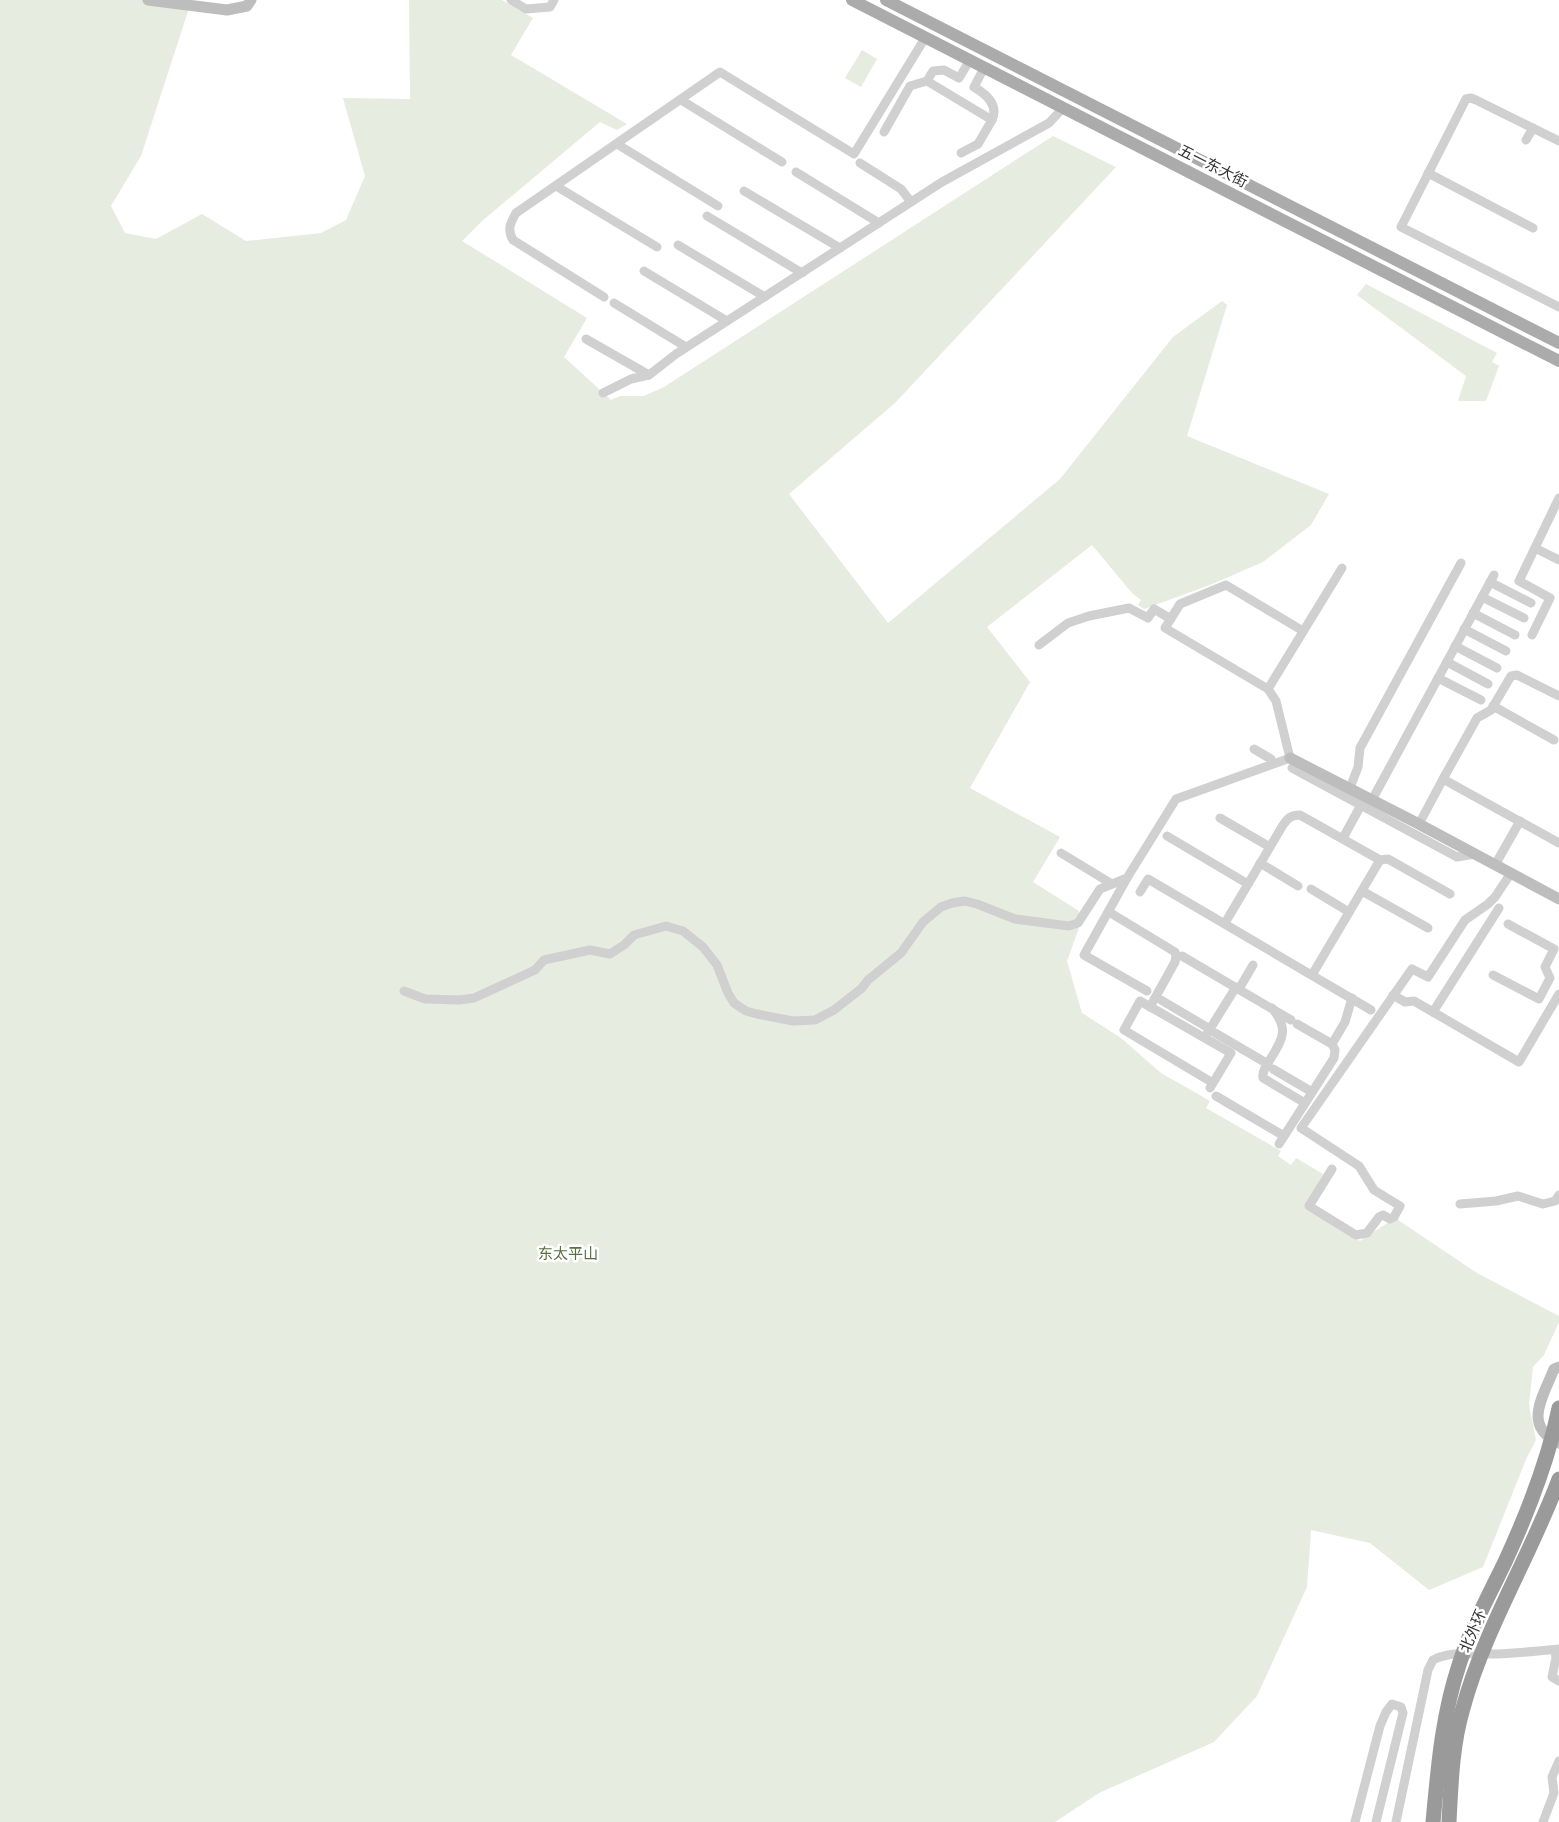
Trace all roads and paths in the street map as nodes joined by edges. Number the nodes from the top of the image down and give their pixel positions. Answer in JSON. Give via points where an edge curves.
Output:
{"nodes":[{"id":1,"x":148,"y":0,"type":"edge"},
{"id":2,"x":251,"y":0,"type":"edge"},
{"id":3,"x":511,"y":0,"type":"edge"},
{"id":4,"x":554,"y":0,"type":"edge"},
{"id":5,"x":852,"y":0,"type":"edge"},
{"id":6,"x":886,"y":0,"type":"edge"},
{"id":7,"x":869,"y":4,"type":"edge"},
{"id":8,"x":925,"y":38,"type":"junction"},
{"id":9,"x":970,"y":60,"type":"junction"},
{"id":10,"x":984,"y":68,"type":"junction"},
{"id":11,"x":927,"y":81,"type":"junction"},
{"id":12,"x":1070,"y":94,"type":"junction"},
{"id":13,"x":682,"y":100,"type":"junction"},
{"id":14,"x":1063,"y":108,"type":"junction"},
{"id":15,"x":992,"y":120,"type":"junction"},
{"id":16,"x":1533,"y":128,"type":"junction"},
{"id":17,"x":884,"y":132,"type":"dead end"},
{"id":18,"x":1526,"y":140,"type":"dead end"},
{"id":19,"x":1559,"y":141,"type":"edge"},
{"id":20,"x":616,"y":144,"type":"junction"},
{"id":21,"x":961,"y":153,"type":"dead end"},
{"id":22,"x":782,"y":162,"type":"dead end"},
{"id":23,"x":860,"y":163,"type":"dead end"},
{"id":24,"x":796,"y":172,"type":"dead end"},
{"id":25,"x":1428,"y":173,"type":"junction"},
{"id":26,"x":556,"y":186,"type":"junction"},
{"id":27,"x":744,"y":191,"type":"dead end"},
{"id":28,"x":911,"y":202,"type":"junction"},
{"id":29,"x":718,"y":206,"type":"dead end"},
{"id":30,"x":707,"y":216,"type":"dead end"},
{"id":31,"x":878,"y":223,"type":"junction"},
{"id":32,"x":1534,"y":228,"type":"dead end"},
{"id":33,"x":678,"y":245,"type":"dead end"},
{"id":34,"x":657,"y":248,"type":"dead end"},
{"id":35,"x":840,"y":248,"type":"junction"},
{"id":36,"x":644,"y":271,"type":"dead end"},
{"id":37,"x":802,"y":273,"type":"junction"},
{"id":38,"x":604,"y":297,"type":"dead end"},
{"id":39,"x":765,"y":297,"type":"junction"},
{"id":40,"x":614,"y":303,"type":"dead end"},
{"id":41,"x":1559,"y":307,"type":"edge"},
{"id":42,"x":727,"y":321,"type":"junction"},
{"id":43,"x":586,"y":338,"type":"dead end"},
{"id":44,"x":1559,"y":343,"type":"edge"},
{"id":45,"x":686,"y":348,"type":"junction"},
{"id":46,"x":1559,"y":361,"type":"edge"},
{"id":47,"x":648,"y":375,"type":"junction"},
{"id":48,"x":603,"y":394,"type":"dead end"},
{"id":49,"x":1559,"y":498,"type":"edge"},
{"id":50,"x":1535,"y":548,"type":"junction"},
{"id":51,"x":1559,"y":560,"type":"edge"},
{"id":52,"x":1461,"y":563,"type":"dead end"},
{"id":53,"x":1342,"y":568,"type":"dead end"},
{"id":54,"x":1482,"y":596,"type":"junction"},
{"id":55,"x":1531,"y":603,"type":"dead end"},
{"id":56,"x":1473,"y":613,"type":"junction"},
{"id":57,"x":1524,"y":618,"type":"dead end"},
{"id":58,"x":1171,"y":619,"type":"junction"},
{"id":59,"x":1464,"y":629,"type":"junction"},
{"id":60,"x":1303,"y":631,"type":"junction"},
{"id":61,"x":1515,"y":635,"type":"dead end"},
{"id":62,"x":1532,"y":635,"type":"dead end"},
{"id":63,"x":1039,"y":645,"type":"dead end"},
{"id":64,"x":1456,"y":646,"type":"junction"},
{"id":65,"x":1506,"y":651,"type":"dead end"},
{"id":66,"x":1447,"y":662,"type":"junction"},
{"id":67,"x":1497,"y":668,"type":"dead end"},
{"id":68,"x":1438,"y":678,"type":"junction"},
{"id":69,"x":1488,"y":684,"type":"dead end"},
{"id":70,"x":1268,"y":689,"type":"junction"},
{"id":71,"x":1559,"y":696,"type":"edge"},
{"id":72,"x":1481,"y":700,"type":"dead end"},
{"id":73,"x":1493,"y":706,"type":"junction"},
{"id":74,"x":1554,"y":740,"type":"dead end"},
{"id":75,"x":1272,"y":759,"type":"dead end"},
{"id":76,"x":1291,"y":763,"type":"junction"},
{"id":77,"x":1261,"y":768,"type":"junction"},
{"id":78,"x":1443,"y":779,"type":"junction"},
{"id":79,"x":1350,"y":788,"type":"junction"},
{"id":80,"x":1367,"y":802,"type":"junction"},
{"id":81,"x":1220,"y":818,"type":"dead end"},
{"id":82,"x":1520,"y":821,"type":"junction"},
{"id":83,"x":1419,"y":824,"type":"junction"},
{"id":84,"x":1167,"y":836,"type":"dead end"},
{"id":85,"x":1343,"y":838,"type":"junction"},
{"id":86,"x":1559,"y":843,"type":"edge"},
{"id":87,"x":1270,"y":847,"type":"junction"},
{"id":88,"x":1060,"y":853,"type":"dead end"},
{"id":89,"x":1475,"y":854,"type":"junction"},
{"id":90,"x":1380,"y":860,"type":"junction"},
{"id":91,"x":1260,"y":863,"type":"junction"},
{"id":92,"x":1495,"y":865,"type":"junction"},
{"id":93,"x":1511,"y":873,"type":"junction"},
{"id":94,"x":1127,"y":878,"type":"junction"},
{"id":95,"x":1112,"y":884,"type":"junction"},
{"id":96,"x":1248,"y":884,"type":"junction"},
{"id":97,"x":1298,"y":886,"type":"dead end"},
{"id":98,"x":1311,"y":890,"type":"dead end"},
{"id":99,"x":1362,"y":891,"type":"junction"},
{"id":100,"x":1140,"y":892,"type":"dead end"},
{"id":101,"x":1450,"y":894,"type":"dead end"},
{"id":102,"x":1559,"y":898,"type":"edge"},
{"id":103,"x":1499,"y":908,"type":"dead end"},
{"id":104,"x":1109,"y":912,"type":"junction"},
{"id":105,"x":1349,"y":912,"type":"junction"},
{"id":106,"x":1224,"y":923,"type":"junction"},
{"id":107,"x":1508,"y":924,"type":"dead end"},
{"id":108,"x":1428,"y":928,"type":"dead end"},
{"id":109,"x":1557,"y":950,"type":"edge"},
{"id":110,"x":1182,"y":956,"type":"dead end"},
{"id":111,"x":1253,"y":965,"type":"dead end"},
{"id":112,"x":1312,"y":975,"type":"junction"},
{"id":113,"x":1493,"y":975,"type":"dead end"},
{"id":114,"x":1237,"y":988,"type":"junction"},
{"id":115,"x":404,"y":991,"type":"dead end"},
{"id":116,"x":1147,"y":991,"type":"dead end"},
{"id":117,"x":1559,"y":994,"type":"edge"},
{"id":118,"x":1393,"y":995,"type":"junction"},
{"id":119,"x":1352,"y":998,"type":"junction"},
{"id":120,"x":1161,"y":1000,"type":"dead end"},
{"id":121,"x":1150,"y":1006,"type":"junction"},
{"id":122,"x":1272,"y":1008,"type":"junction"},
{"id":123,"x":1371,"y":1010,"type":"dead end"},
{"id":124,"x":1433,"y":1012,"type":"junction"},
{"id":125,"x":1213,"y":1031,"type":"junction"},
{"id":126,"x":1205,"y":1037,"type":"junction"},
{"id":127,"x":1332,"y":1044,"type":"junction"},
{"id":128,"x":1270,"y":1066,"type":"junction"},
{"id":129,"x":1312,"y":1092,"type":"junction"},
{"id":130,"x":1216,"y":1096,"type":"dead end"},
{"id":131,"x":1305,"y":1103,"type":"junction"},
{"id":132,"x":1332,"y":1169,"type":"dead end"},
{"id":133,"x":1559,"y":1196,"type":"edge"},
{"id":134,"x":1460,"y":1204,"type":"dead end"},
{"id":135,"x":1559,"y":1367,"type":"edge"},
{"id":136,"x":1559,"y":1408,"type":"edge"},
{"id":137,"x":1554,"y":1442,"type":"edge"},
{"id":138,"x":1559,"y":1479,"type":"edge"},
{"id":139,"x":1557,"y":1650,"type":"edge"},
{"id":140,"x":1559,"y":1681,"type":"edge"},
{"id":141,"x":1559,"y":1760,"type":"edge"},
{"id":142,"x":1355,"y":1822,"type":"edge"},
{"id":143,"x":1376,"y":1822,"type":"edge"},
{"id":144,"x":1396,"y":1822,"type":"edge"},
{"id":145,"x":1433,"y":1822,"type":"edge"},
{"id":146,"x":1449,"y":1822,"type":"edge"},
{"id":147,"x":1542,"y":1822,"type":"edge"}],
"edges":[{"from":1,"to":2,"type":"street","via":[[227,10],[247,6]]},
{"from":3,"to":4,"type":"street","via":[[526,9],[550,7]]},
{"from":5,"to":7,"type":"main road","name":"五一东大街"},
{"from":6,"to":12,"type":"main road","name":"五一东大街"},
{"from":7,"to":8,"type":"main road","name":"五一东大街"},
{"from":8,"to":9,"type":"main road","name":"五一东大街"},
{"from":8,"to":13,"type":"street","via":[[854,154],[720,72]]},
{"from":9,"to":10,"type":"main road","name":"五一东大街"},
{"from":9,"to":11,"type":"street","via":[[959,78],[939,70],[933,71]]},
{"from":10,"to":14,"type":"main road","name":"五一东大街"},
{"from":10,"to":15,"type":"street","via":[[974,86],[994,106],[996,110]]},
{"from":11,"to":15,"type":"street"},
{"from":11,"to":17,"type":"street","via":[[910,86]]},
{"from":12,"to":14,"type":"main road"},
{"from":12,"to":44,"type":"main road","name":"五一东大街"},
{"from":13,"to":20,"type":"street"},
{"from":13,"to":22,"type":"street"},
{"from":14,"to":28,"type":"street","via":[[1049,123]]},
{"from":14,"to":46,"type":"main road","name":"五一东大街"},
{"from":15,"to":21,"type":"street","via":[[978,144]]},
{"from":16,"to":18,"type":"street"},
{"from":16,"to":19,"type":"street"},
{"from":16,"to":25,"type":"street","via":[[1476,100],[1466,99]]},
{"from":20,"to":26,"type":"street"},
{"from":20,"to":29,"type":"street"},
{"from":23,"to":28,"type":"street","via":[[901,189]]},
{"from":24,"to":31,"type":"street"},
{"from":25,"to":32,"type":"street"},
{"from":25,"to":41,"type":"street","via":[[1401,227]]},
{"from":26,"to":34,"type":"street"},
{"from":26,"to":38,"type":"street","via":[[516,213],[509,232],[518,245]]},
{"from":27,"to":35,"type":"street"},
{"from":28,"to":31,"type":"street"},
{"from":30,"to":37,"type":"street"},
{"from":31,"to":35,"type":"street"},
{"from":33,"to":39,"type":"street"},
{"from":35,"to":37,"type":"street"},
{"from":36,"to":42,"type":"street"},
{"from":37,"to":39,"type":"street"},
{"from":39,"to":42,"type":"street"},
{"from":40,"to":45,"type":"street"},
{"from":42,"to":45,"type":"street"},
{"from":43,"to":47,"type":"street"},
{"from":45,"to":47,"type":"street"},
{"from":47,"to":48,"type":"street","via":[[631,379]]},
{"from":49,"to":50,"type":"street"},
{"from":50,"to":51,"type":"street"},
{"from":50,"to":62,"type":"street","via":[[1519,582],[1550,598]]},
{"from":52,"to":79,"type":"street","via":[[1360,748],[1358,768]]},
{"from":53,"to":60,"type":"street"},
{"from":54,"to":55,"type":"street","via":[[1492,578]]},
{"from":54,"to":56,"type":"street"},
{"from":54,"to":57,"type":"street"},
{"from":56,"to":59,"type":"street"},
{"from":56,"to":61,"type":"street"},
{"from":58,"to":60,"type":"street","via":[[1180,604],[1226,585]]},
{"from":58,"to":63,"type":"street","via":[[1154,609],[1148,618],[1129,608],[1068,623]]},
{"from":58,"to":70,"type":"street","via":[[1166,628]]},
{"from":59,"to":64,"type":"street"},
{"from":59,"to":65,"type":"street"},
{"from":60,"to":70,"type":"street"},
{"from":64,"to":66,"type":"street"},
{"from":64,"to":67,"type":"street"},
{"from":66,"to":68,"type":"street"},
{"from":66,"to":69,"type":"street"},
{"from":68,"to":72,"type":"street"},
{"from":68,"to":80,"type":"street"},
{"from":70,"to":76,"type":"street","via":[[1276,700]]},
{"from":71,"to":73,"type":"street","via":[[1513,674]]},
{"from":73,"to":74,"type":"street"},
{"from":73,"to":78,"type":"street","via":[[1477,718]]},
{"from":75,"to":77,"type":"street","via":[[1258,751]]},
{"from":76,"to":77,"type":"street"},
{"from":76,"to":79,"type":"street"},
{"from":76,"to":80,"type":"street"},
{"from":77,"to":94,"type":"street","via":[[1176,799]]},
{"from":78,"to":82,"type":"street"},
{"from":78,"to":83,"type":"street"},
{"from":79,"to":80,"type":"street"},
{"from":80,"to":83,"type":"street"},
{"from":80,"to":85,"type":"street"},
{"from":80,"to":89,"type":"street","via":[[1457,857]]},
{"from":81,"to":87,"type":"street"},
{"from":82,"to":86,"type":"street"},
{"from":82,"to":92,"type":"street"},
{"from":83,"to":89,"type":"street"},
{"from":84,"to":96,"type":"street"},
{"from":85,"to":87,"type":"street","via":[[1300,815],[1294,815],[1286,820]]},
{"from":85,"to":90,"type":"street"},
{"from":87,"to":91,"type":"street"},
{"from":88,"to":95,"type":"street"},
{"from":89,"to":92,"type":"street"},
{"from":90,"to":99,"type":"street"},
{"from":90,"to":101,"type":"street","via":[[1388,859]]},
{"from":91,"to":96,"type":"street"},
{"from":91,"to":97,"type":"street"},
{"from":92,"to":93,"type":"street"},
{"from":93,"to":102,"type":"street"},
{"from":93,"to":118,"type":"street","via":[[1495,897],[1465,920],[1428,977],[1412,969]]},
{"from":94,"to":95,"type":"street"},
{"from":94,"to":104,"type":"street"},
{"from":95,"to":115,"type":"street","via":[[1100,889],[1074,926],[1015,919],[964,901],[941,907],[923,922],[901,953],[862,988],[815,1020],[793,1021],[746,1011],[734,1003],[717,965],[703,947],[683,931],[666,926],[634,935],[610,954],[590,950],[544,960],[535,970],[474,998],[425,999]]},
{"from":96,"to":106,"type":"street"},
{"from":98,"to":105,"type":"street"},
{"from":99,"to":105,"type":"street"},
{"from":99,"to":108,"type":"street"},
{"from":100,"to":106,"type":"street","via":[[1148,879]]},
{"from":103,"to":124,"type":"street"},
{"from":104,"to":116,"type":"street","via":[[1084,955]]},
{"from":104,"to":121,"type":"street","via":[[1175,952],[1175,962]]},
{"from":105,"to":112,"type":"street"},
{"from":106,"to":112,"type":"street"},
{"from":107,"to":109,"type":"street"},
{"from":109,"to":113,"type":"street","via":[[1545,967],[1550,978],[1539,999]]},
{"from":110,"to":114,"type":"street"},
{"from":111,"to":114,"type":"street"},
{"from":112,"to":119,"type":"street"},
{"from":114,"to":122,"type":"street"},
{"from":114,"to":125,"type":"street"},
{"from":117,"to":124,"type":"street","via":[[1519,1062]]},
{"from":118,"to":124,"type":"street","via":[[1405,1002],[1414,1001]]},
{"from":118,"to":132,"type":"street","via":[[1301,1128],[1359,1166],[1374,1190],[1400,1206],[1394,1217],[1390,1219],[1383,1215],[1367,1233],[1356,1235],[1309,1206]]},
{"from":119,"to":123,"type":"street"},
{"from":119,"to":127,"type":"street","via":[[1345,1022]]},
{"from":120,"to":125,"type":"street"},
{"from":121,"to":126,"type":"street"},
{"from":121,"to":126,"type":"street","via":[[1140,1001],[1124,1030],[1211,1086],[1231,1053]]},
{"from":122,"to":127,"type":"street"},
{"from":122,"to":128,"type":"street","via":[[1281,1021],[1283,1035]]},
{"from":125,"to":126,"type":"street"},
{"from":125,"to":128,"type":"street"},
{"from":127,"to":129,"type":"street","via":[[1334,1058]]},
{"from":128,"to":129,"type":"street"},
{"from":128,"to":131,"type":"street","via":[[1263,1072],[1263,1078]]},
{"from":129,"to":131,"type":"street"},
{"from":130,"to":131,"type":"street","via":[[1282,1140]]},
{"from":133,"to":134,"type":"street","via":[[1555,1201],[1544,1204],[1518,1196]]},
{"from":135,"to":137,"type":"street","via":[[1554,1369],[1538,1410],[1542,1431]]},
{"from":136,"to":137,"type":"highway","name":"北外环"},
{"from":137,"to":145,"type":"highway","name":"北外环","via":[[1527,1514],[1459,1664],[1441,1740]]},
{"from":138,"to":146,"type":"highway","name":"北外环","via":[[1474,1670],[1457,1735]]},
{"from":139,"to":140,"type":"street","via":[[1552,1677]]},
{"from":139,"to":144,"type":"street","via":[[1452,1654],[1433,1660],[1428,1670]]},
{"from":141,"to":147,"type":"street","via":[[1552,1777],[1554,1793]]},
{"from":142,"to":143,"type":"street","via":[[1380,1726],[1392,1704],[1401,1707],[1403,1713]]}]}
